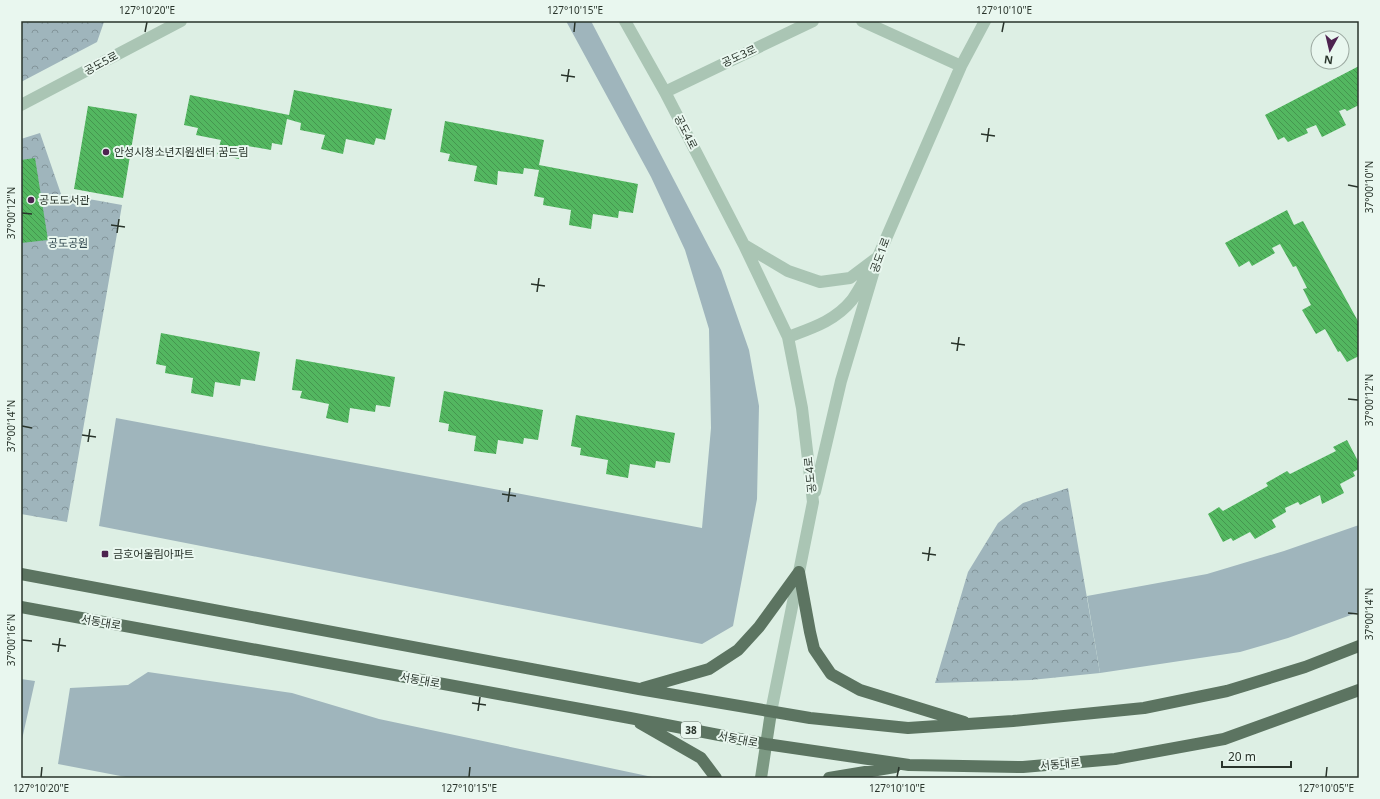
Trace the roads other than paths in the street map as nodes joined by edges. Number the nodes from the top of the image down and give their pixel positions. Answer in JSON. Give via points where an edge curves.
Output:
{"nodes":[{"id":1,"x":181,"y":21,"type":"edge"},
{"id":2,"x":625,"y":21,"type":"edge"},
{"id":3,"x":813,"y":21,"type":"edge"},
{"id":4,"x":862,"y":21,"type":"edge"},
{"id":5,"x":985,"y":21,"type":"edge"},
{"id":6,"x":961,"y":66,"type":"junction"},
{"id":7,"x":665,"y":92,"type":"junction"},
{"id":8,"x":21,"y":105,"type":"edge"},
{"id":9,"x":744,"y":245,"type":"junction"},
{"id":10,"x":878,"y":256,"type":"junction"},
{"id":11,"x":788,"y":337,"type":"junction"},
{"id":12,"x":813,"y":502,"type":"junction"},
{"id":13,"x":799,"y":572,"type":"junction"},
{"id":14,"x":21,"y":574,"type":"edge"},
{"id":15,"x":21,"y":607,"type":"edge"},
{"id":16,"x":1359,"y":646,"type":"edge"},
{"id":17,"x":639,"y":689,"type":"junction"},
{"id":18,"x":1359,"y":690,"type":"edge"},
{"id":19,"x":771,"y":712,"type":"junction"},
{"id":20,"x":630,"y":718,"type":"junction"},
{"id":21,"x":973,"y":724,"type":"junction"},
{"id":22,"x":766,"y":744,"type":"junction"},
{"id":23,"x":909,"y":765,"type":"junction"},
{"id":24,"x":716,"y":778,"type":"edge"},
{"id":25,"x":761,"y":778,"type":"edge"},
{"id":26,"x":830,"y":778,"type":"edge"}],
"edges":[{"from":1,"to":8,"type":"street","name":"공도5로"},
{"from":2,"to":7,"type":"street","name":"공도4로"},
{"from":3,"to":7,"type":"street","name":"공도3로"},
{"from":4,"to":6,"type":"street"},
{"from":5,"to":6,"type":"street","name":"공도1로"},
{"from":6,"to":10,"type":"street","name":"공도1로"},
{"from":7,"to":9,"type":"street","name":"공도4로"},
{"from":9,"to":10,"type":"street","via":[[788,271],[820,282],[850,278]]},
{"from":9,"to":11,"type":"street","name":"공도4로"},
{"from":10,"to":11,"type":"street","via":[[852,300],[835,316],[819,326]]},
{"from":10,"to":12,"type":"street","name":"공도1로","via":[[842,381]]},
{"from":11,"to":12,"type":"street","name":"공도4로","via":[[802,408]]},
{"from":12,"to":13,"type":"street","name":"공도4로"},
{"from":13,"to":17,"type":"main road","via":[[759,627],[738,650],[709,669]]},
{"from":13,"to":19,"type":"street","name":"공도4로"},
{"from":13,"to":21,"type":"main road","via":[[814,649],[831,674],[860,690]]},
{"from":14,"to":17,"type":"main road"},
{"from":15,"to":20,"type":"main road","name":"서동대로","number":"38"},
{"from":16,"to":21,"type":"main road","via":[[1305,667],[1227,691],[1159,705],[1071,716]]},
{"from":17,"to":19,"type":"main road"},
{"from":18,"to":23,"type":"main road","name":"서동대로","number":"38","via":[[1224,739],[1114,759],[1023,767]]},
{"from":19,"to":21,"type":"main road","via":[[908,728]]},
{"from":19,"to":22,"type":"main road"},
{"from":20,"to":22,"type":"main road","name":"서동대로","number":"38"},
{"from":20,"to":24,"type":"main road","via":[[701,758]]},
{"from":22,"to":23,"type":"main road","name":"서동대로","number":"38"},
{"from":22,"to":25,"type":"main road"},
{"from":23,"to":26,"type":"main road"}]}
